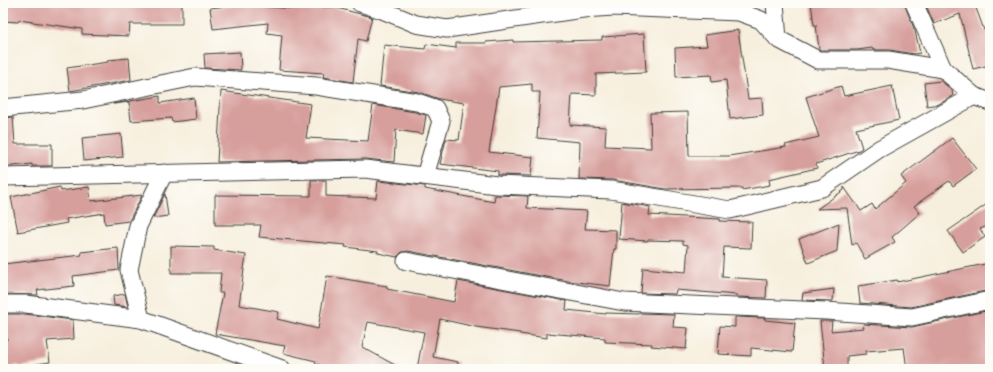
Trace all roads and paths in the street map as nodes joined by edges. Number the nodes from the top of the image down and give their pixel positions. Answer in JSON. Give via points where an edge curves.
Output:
{"nodes":[{"id":1,"x":360,"y":3,"type":"edge"},
{"id":2,"x":775,"y":3,"type":"edge"},
{"id":3,"x":914,"y":3,"type":"edge"},
{"id":4,"x":613,"y":5,"type":"edge"},
{"id":5,"x":778,"y":39,"type":"junction"},
{"id":6,"x":943,"y":69,"type":"junction"},
{"id":7,"x":974,"y":96,"type":"junction"},
{"id":8,"x":990,"y":102,"type":"edge"},
{"id":9,"x":3,"y":108,"type":"edge"},
{"id":10,"x":164,"y":174,"type":"junction"},
{"id":11,"x":425,"y":176,"type":"junction"},
{"id":12,"x":3,"y":177,"type":"edge"},
{"id":13,"x":406,"y":261,"type":"dead end"},
{"id":14,"x":990,"y":300,"type":"edge"},
{"id":15,"x":3,"y":304,"type":"edge"},
{"id":16,"x":141,"y":318,"type":"junction"},
{"id":17,"x":282,"y":369,"type":"edge"}],
"edges":[{"from":1,"to":4,"type":"street","via":[[416,24],[447,29]]},
{"from":2,"to":5,"type":"street"},
{"from":3,"to":6,"type":"street"},
{"from":4,"to":5,"type":"street","via":[[739,12],[761,20]]},
{"from":5,"to":6,"type":"street","via":[[818,60],[888,60]]},
{"from":6,"to":7,"type":"street"},
{"from":7,"to":8,"type":"street"},
{"from":7,"to":11,"type":"street","via":[[879,149],[822,188],[730,210],[611,190],[498,185]]},
{"from":9,"to":11,"type":"street","via":[[83,100],[195,77],[316,86],[417,102],[435,108],[441,121]]},
{"from":10,"to":11,"type":"street","via":[[365,169]]},
{"from":10,"to":12,"type":"street"},
{"from":10,"to":16,"type":"street","via":[[138,226],[129,270]]},
{"from":13,"to":14,"type":"street","via":[[624,302],[912,317]]},
{"from":15,"to":16,"type":"street","via":[[26,304]]},
{"from":16,"to":17,"type":"street"}]}
